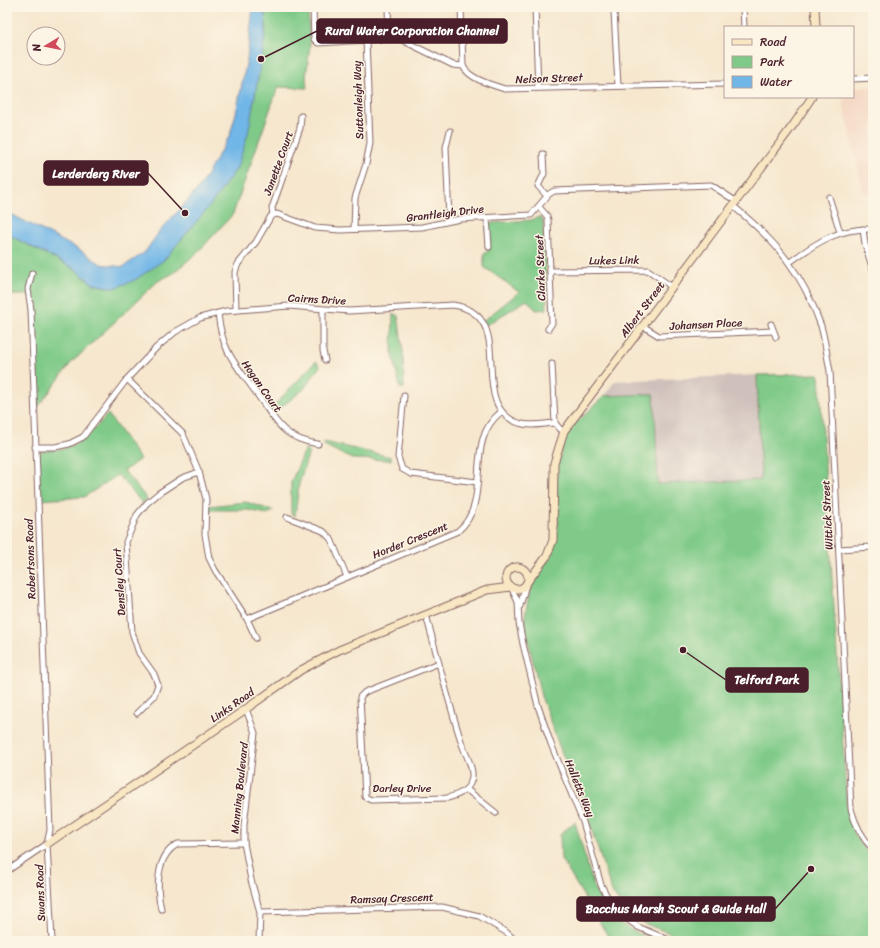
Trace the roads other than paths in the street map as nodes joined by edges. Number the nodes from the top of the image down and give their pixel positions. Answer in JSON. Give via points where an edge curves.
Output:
{"nodes":[{"id":1,"x":313,"y":7,"type":"edge"},
{"id":2,"x":388,"y":7,"type":"edge"},
{"id":3,"x":461,"y":7,"type":"edge"},
{"id":4,"x":535,"y":7,"type":"edge"},
{"id":5,"x":616,"y":7,"type":"edge"},
{"id":6,"x":743,"y":7,"type":"edge"},
{"id":7,"x":815,"y":7,"type":"edge"},
{"id":8,"x":744,"y":26,"type":"edge"},
{"id":9,"x":816,"y":26,"type":"edge"},
{"id":10,"x":389,"y":39,"type":"junction"},
{"id":11,"x":366,"y":40,"type":"junction"},
{"id":12,"x":463,"y":66,"type":"junction"},
{"id":13,"x":873,"y":78,"type":"edge"},
{"id":14,"x":854,"y":79,"type":"edge"},
{"id":15,"x":724,"y":84,"type":"edge"},
{"id":16,"x":618,"y":86,"type":"junction"},
{"id":17,"x":538,"y":88,"type":"junction"},
{"id":18,"x":811,"y":98,"type":"edge"},
{"id":19,"x":301,"y":116,"type":"dead end"},
{"id":20,"x":450,"y":131,"type":"dead end"},
{"id":21,"x":543,"y":154,"type":"dead end"},
{"id":22,"x":547,"y":196,"type":"junction"},
{"id":23,"x":829,"y":197,"type":"dead end"},
{"id":24,"x":735,"y":204,"type":"junction"},
{"id":25,"x":539,"y":207,"type":"junction"},
{"id":26,"x":273,"y":215,"type":"junction"},
{"id":27,"x":487,"y":218,"type":"junction"},
{"id":28,"x":449,"y":220,"type":"junction"},
{"id":29,"x":354,"y":229,"type":"junction"},
{"id":30,"x":864,"y":229,"type":"junction"},
{"id":31,"x":873,"y":229,"type":"edge"},
{"id":32,"x":840,"y":232,"type":"junction"},
{"id":33,"x":489,"y":248,"type":"dead end"},
{"id":34,"x":790,"y":262,"type":"junction"},
{"id":35,"x":873,"y":270,"type":"edge"},
{"id":36,"x":550,"y":271,"type":"junction"},
{"id":37,"x":32,"y":273,"type":"dead end"},
{"id":38,"x":672,"y":287,"type":"junction"},
{"id":39,"x":236,"y":310,"type":"junction"},
{"id":40,"x":323,"y":310,"type":"junction"},
{"id":41,"x":218,"y":313,"type":"junction"},
{"id":42,"x":771,"y":324,"type":"dead end"},
{"id":43,"x":643,"y":326,"type":"junction"},
{"id":44,"x":548,"y":329,"type":"dead end"},
{"id":45,"x":773,"y":331,"type":"junction"},
{"id":46,"x":776,"y":337,"type":"dead end"},
{"id":47,"x":325,"y":360,"type":"dead end"},
{"id":48,"x":552,"y":364,"type":"dead end"},
{"id":49,"x":127,"y":379,"type":"junction"},
{"id":50,"x":404,"y":396,"type":"dead end"},
{"id":51,"x":501,"y":412,"type":"junction"},
{"id":52,"x":555,"y":423,"type":"junction"},
{"id":53,"x":564,"y":430,"type":"junction"},
{"id":54,"x":318,"y":444,"type":"dead end"},
{"id":55,"x":35,"y":447,"type":"junction"},
{"id":56,"x":199,"y":472,"type":"junction"},
{"id":57,"x":477,"y":482,"type":"junction"},
{"id":58,"x":287,"y":517,"type":"dead end"},
{"id":59,"x":873,"y":547,"type":"edge"},
{"id":60,"x":839,"y":549,"type":"junction"},
{"id":61,"x":547,"y":556,"type":"junction"},
{"id":62,"x":521,"y":568,"type":"junction"},
{"id":63,"x":507,"y":576,"type":"junction"},
{"id":64,"x":347,"y":577,"type":"junction"},
{"id":65,"x":527,"y":583,"type":"junction"},
{"id":66,"x":511,"y":587,"type":"junction"},
{"id":67,"x":487,"y":590,"type":"junction"},
{"id":68,"x":519,"y":609,"type":"junction"},
{"id":69,"x":426,"y":615,"type":"junction"},
{"id":70,"x":247,"y":619,"type":"junction"},
{"id":71,"x":256,"y":638,"type":"dead end"},
{"id":72,"x":439,"y":663,"type":"junction"},
{"id":73,"x":246,"y":710,"type":"junction"},
{"id":74,"x":137,"y":712,"type":"dead end"},
{"id":75,"x":466,"y":790,"type":"junction"},
{"id":76,"x":496,"y":813,"type":"dead end"},
{"id":77,"x":244,"y":843,"type":"junction"},
{"id":78,"x":47,"y":844,"type":"junction"},
{"id":79,"x":873,"y":849,"type":"edge"},
{"id":80,"x":7,"y":872,"type":"edge"},
{"id":81,"x":161,"y":909,"type":"dead end"},
{"id":82,"x":260,"y":912,"type":"junction"},
{"id":83,"x":52,"y":941,"type":"edge"},
{"id":84,"x":259,"y":941,"type":"edge"},
{"id":85,"x":516,"y":941,"type":"edge"},
{"id":86,"x":671,"y":941,"type":"edge"}],
"edges":[{"from":1,"to":11,"type":"street","name":"Nelson Street","via":[[316,42]]},
{"from":2,"to":10,"type":"street"},
{"from":3,"to":12,"type":"street"},
{"from":4,"to":17,"type":"street"},
{"from":5,"to":16,"type":"street","via":[[614,11]]},
{"from":6,"to":8,"type":"street"},
{"from":7,"to":9,"type":"street"},
{"from":10,"to":11,"type":"street","name":"Nelson Street"},
{"from":10,"to":12,"type":"street","name":"Nelson Street","via":[[399,39],[453,65]]},
{"from":11,"to":29,"type":"street","name":"Suttonleigh Way","via":[[370,143],[366,164],[354,198]]},
{"from":12,"to":17,"type":"street","name":"Nelson Street","via":[[466,72],[503,89]]},
{"from":13,"to":14,"type":"street"},
{"from":15,"to":16,"type":"street","name":"Nelson Street"},
{"from":16,"to":17,"type":"street","name":"Nelson Street"},
{"from":18,"to":24,"type":"street","name":"Albert Street"},
{"from":19,"to":26,"type":"street","name":"Janette Court","via":[[300,128],[272,208]]},
{"from":20,"to":28,"type":"street","via":[[446,148]]},
{"from":21,"to":22,"type":"street","via":[[544,174],[538,186]]},
{"from":22,"to":24,"type":"street","via":[[554,191],[711,185]]},
{"from":22,"to":25,"type":"street","name":"Grantleigh Drive"},
{"from":23,"to":32,"type":"street"},
{"from":24,"to":34,"type":"street","name":"Wittick Street","via":[[775,243]]},
{"from":24,"to":38,"type":"street","name":"Albert Street"},
{"from":25,"to":27,"type":"street","name":"Grantleigh Drive","via":[[531,215]]},
{"from":25,"to":36,"type":"street","name":"Clarke Street","via":[[548,218]]},
{"from":26,"to":29,"type":"street","name":"Grantleigh Drive","via":[[277,214],[315,228]]},
{"from":26,"to":39,"type":"street","via":[[238,264],[235,272]]},
{"from":27,"to":28,"type":"street","name":"Grantleigh Drive"},
{"from":27,"to":33,"type":"street"},
{"from":28,"to":29,"type":"street","name":"Grantleigh Drive","via":[[422,227]]},
{"from":30,"to":31,"type":"street"},
{"from":30,"to":32,"type":"street"},
{"from":30,"to":35,"type":"street","via":[[865,244]]},
{"from":32,"to":34,"type":"street","via":[[817,243]]},
{"from":34,"to":60,"type":"street","name":"Wittick Street","via":[[806,289],[821,327],[830,371]]},
{"from":36,"to":38,"type":"street","name":"Lukes Link","via":[[648,270]]},
{"from":36,"to":44,"type":"street","name":"Clarke Street","via":[[552,323]]},
{"from":37,"to":55,"type":"street","name":"Robertsons Road","via":[[28,289]]},
{"from":38,"to":43,"type":"street","name":"Albert Street"},
{"from":39,"to":40,"type":"street","name":"Cairns Drive","via":[[290,306]]},
{"from":39,"to":41,"type":"street","name":"Cairns Drive"},
{"from":40,"to":47,"type":"street"},
{"from":40,"to":51,"type":"street","name":"Cairns Drive","via":[[453,305],[467,309],[482,321],[490,339],[493,392]]},
{"from":41,"to":49,"type":"street","name":"Cairns Drive","via":[[200,318],[175,332]]},
{"from":41,"to":54,"type":"street","name":"Hogan Court","via":[[221,334],[228,353],[276,423],[296,438]]},
{"from":42,"to":45,"type":"street"},
{"from":43,"to":45,"type":"street","name":"Johansen Place","via":[[659,336]]},
{"from":43,"to":53,"type":"street","name":"Albert Street"},
{"from":45,"to":46,"type":"street"},
{"from":48,"to":52,"type":"street"},
{"from":49,"to":55,"type":"street","name":"Cairns Drive","via":[[83,437],[55,447]]},
{"from":49,"to":56,"type":"street","via":[[183,434]]},
{"from":50,"to":57,"type":"street","via":[[398,457],[402,469],[411,474]]},
{"from":51,"to":52,"type":"street","via":[[520,424]]},
{"from":51,"to":57,"type":"street","name":"Horder Crescent","via":[[488,425],[482,438]]},
{"from":52,"to":53,"type":"street"},
{"from":53,"to":61,"type":"street","name":"Albert Street","via":[[554,463],[555,526]]},
{"from":55,"to":78,"type":"street","name":"Robertsons Road","via":[[50,830]]},
{"from":56,"to":70,"type":"street","via":[[206,499],[205,534],[209,558]]},
{"from":56,"to":74,"type":"street","name":"Densley Court","via":[[182,478],[148,503],[136,515],[126,542],[132,632],[139,653],[154,674],[158,685],[154,696]]},
{"from":57,"to":64,"type":"street","name":"Horder Crescent","via":[[470,518],[458,531]]},
{"from":58,"to":64,"type":"street","via":[[323,531],[331,539]]},
{"from":59,"to":60,"type":"street"},
{"from":60,"to":79,"type":"street","name":"Wittick Street","via":[[851,809],[864,840]]},
{"from":61,"to":62,"type":"street","via":[[531,567]]},
{"from":61,"to":65,"type":"street","name":"Albert Street"},
{"from":62,"to":63,"type":"street","via":[[514,568]]},
{"from":62,"to":65,"type":"street","via":[[527,574]]},
{"from":63,"to":66,"type":"street"},
{"from":63,"to":67,"type":"street","name":"Links Road"},
{"from":64,"to":70,"type":"street","name":"Horder Crescent"},
{"from":65,"to":66,"type":"street","via":[[520,589]]},
{"from":65,"to":68,"type":"street","name":"Halletts Way"},
{"from":66,"to":67,"type":"street","name":"Links Road"},
{"from":66,"to":68,"type":"street","name":"Halletts Way"},
{"from":67,"to":69,"type":"street","name":"Links Road"},
{"from":68,"to":86,"type":"street","name":"Halletts Way","via":[[523,644],[538,706],[583,822],[601,885],[610,902],[624,917],[638,927]]},
{"from":69,"to":72,"type":"street"},
{"from":69,"to":73,"type":"street","name":"Links Road","via":[[339,650],[307,666]]},
{"from":70,"to":71,"type":"street"},
{"from":72,"to":75,"type":"street","via":[[462,746],[470,764],[472,775]]},
{"from":72,"to":75,"type":"street","name":"Darley Drive","via":[[364,692],[360,697],[365,797],[371,800],[447,798]]},
{"from":73,"to":77,"type":"street","name":"Manning Boulevard","via":[[255,733]]},
{"from":73,"to":78,"type":"street","name":"Links Road"},
{"from":75,"to":76,"type":"street"},
{"from":77,"to":81,"type":"street","via":[[178,844],[171,847],[165,855],[160,874],[157,893]]},
{"from":77,"to":82,"type":"street","name":"Manning Boulevard"},
{"from":78,"to":80,"type":"street","name":"Links Road"},
{"from":78,"to":83,"type":"street","name":"Swans Road"},
{"from":82,"to":84,"type":"street","name":"Manning Boulevard"},
{"from":82,"to":85,"type":"street","name":"Ramsay Crescent","via":[[442,907],[479,916]]}]}
